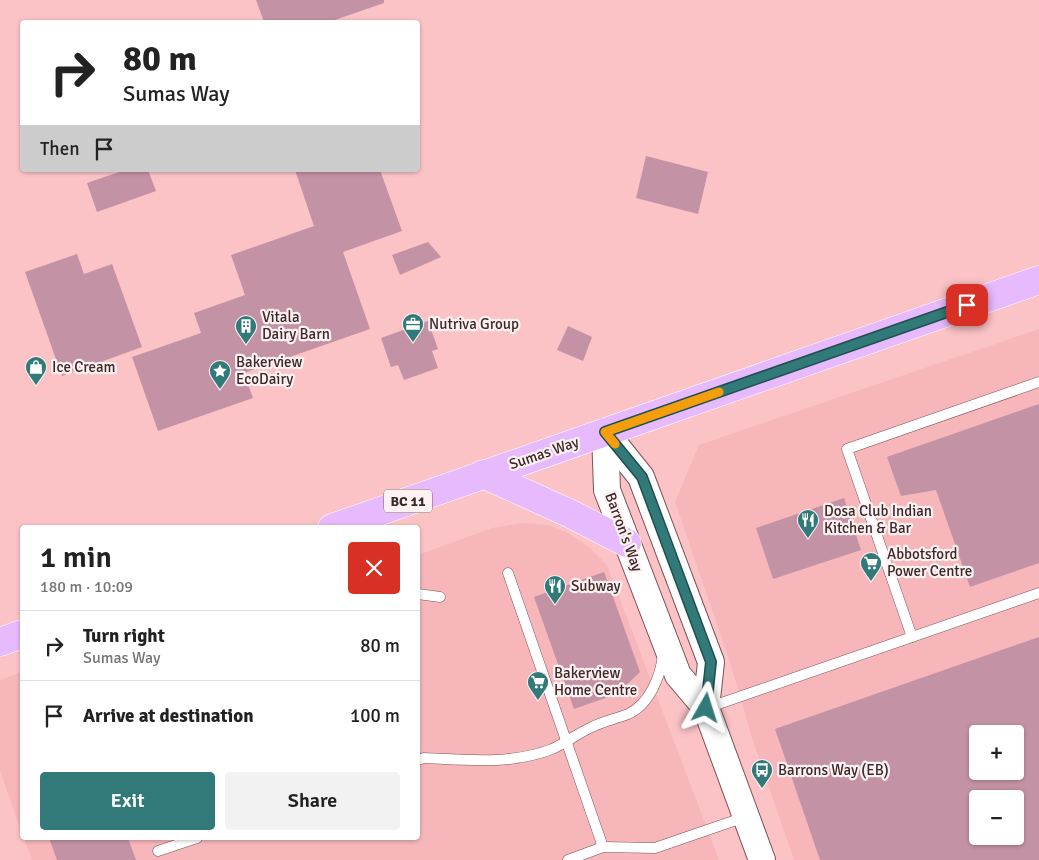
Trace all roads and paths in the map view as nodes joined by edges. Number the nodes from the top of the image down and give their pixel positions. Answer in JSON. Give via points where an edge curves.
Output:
{"nodes":[{"id":1,"x":1039,"y":280,"type":"edge"},
{"id":2,"x":1039,"y":382,"type":"edge"},
{"id":3,"x":605,"y":432,"type":"junction"},
{"id":4,"x":483,"y":474,"type":"junction"},
{"id":5,"x":340,"y":525,"type":"edge"},
{"id":6,"x":627,"y":543,"type":"junction"},
{"id":7,"x":508,"y":573,"type":"dead end"},
{"id":8,"x":1039,"y":593,"type":"edge"},
{"id":9,"x":420,"y":594,"type":"edge"},
{"id":10,"x":440,"y":597,"type":"dead end"},
{"id":11,"x":20,"y":635,"type":"edge"},
{"id":12,"x":912,"y":637,"type":"junction"},
{"id":13,"x":664,"y":638,"type":"junction"},
{"id":14,"x":0,"y":642,"type":"edge"},
{"id":15,"x":706,"y":708,"type":"junction"},
{"id":16,"x":566,"y":742,"type":"junction"},
{"id":17,"x":420,"y":759,"type":"edge"},
{"id":18,"x":746,"y":816,"type":"junction"},
{"id":19,"x":191,"y":840,"type":"edge"},
{"id":20,"x":603,"y":847,"type":"junction"},
{"id":21,"x":158,"y":852,"type":"dead end"},
{"id":22,"x":568,"y":860,"type":"edge"},
{"id":23,"x":762,"y":860,"type":"edge"}],
"edges":[{"from":1,"to":3,"type":"highway","name":"Sumas Way","number":"BC 11"},
{"from":2,"to":12,"type":"lane","via":[[848,448]]},
{"from":3,"to":4,"type":"highway","name":"Sumas Way","number":"BC 11"},
{"from":3,"to":6,"type":"street","name":"Barron's Way","via":[[607,490]]},
{"from":3,"to":15,"type":"street","name":"Barron's Way","via":[[642,477],[711,662]]},
{"from":4,"to":5,"type":"highway","name":"Sumas Way","number":"BC 11"},
{"from":4,"to":6,"type":"highway"},
{"from":6,"to":13,"type":"street","name":"Barron's Way"},
{"from":7,"to":16,"type":"lane"},
{"from":8,"to":12,"type":"lane"},
{"from":9,"to":10,"type":"lane"},
{"from":11,"to":14,"type":"highway"},
{"from":12,"to":15,"type":"lane"},
{"from":13,"to":15,"type":"street","name":"Barron's Way","via":[[678,675]]},
{"from":13,"to":16,"type":"lane","via":[[662,665],[652,693],[630,713],[592,726]]},
{"from":15,"to":18,"type":"street","name":"Barron's Way"},
{"from":16,"to":17,"type":"lane","via":[[531,755],[497,761]]},
{"from":16,"to":20,"type":"lane"},
{"from":18,"to":20,"type":"lane","via":[[655,848]]},
{"from":18,"to":23,"type":"street","name":"Barron's Way"},
{"from":19,"to":21,"type":"lane"},
{"from":20,"to":22,"type":"lane"}]}
